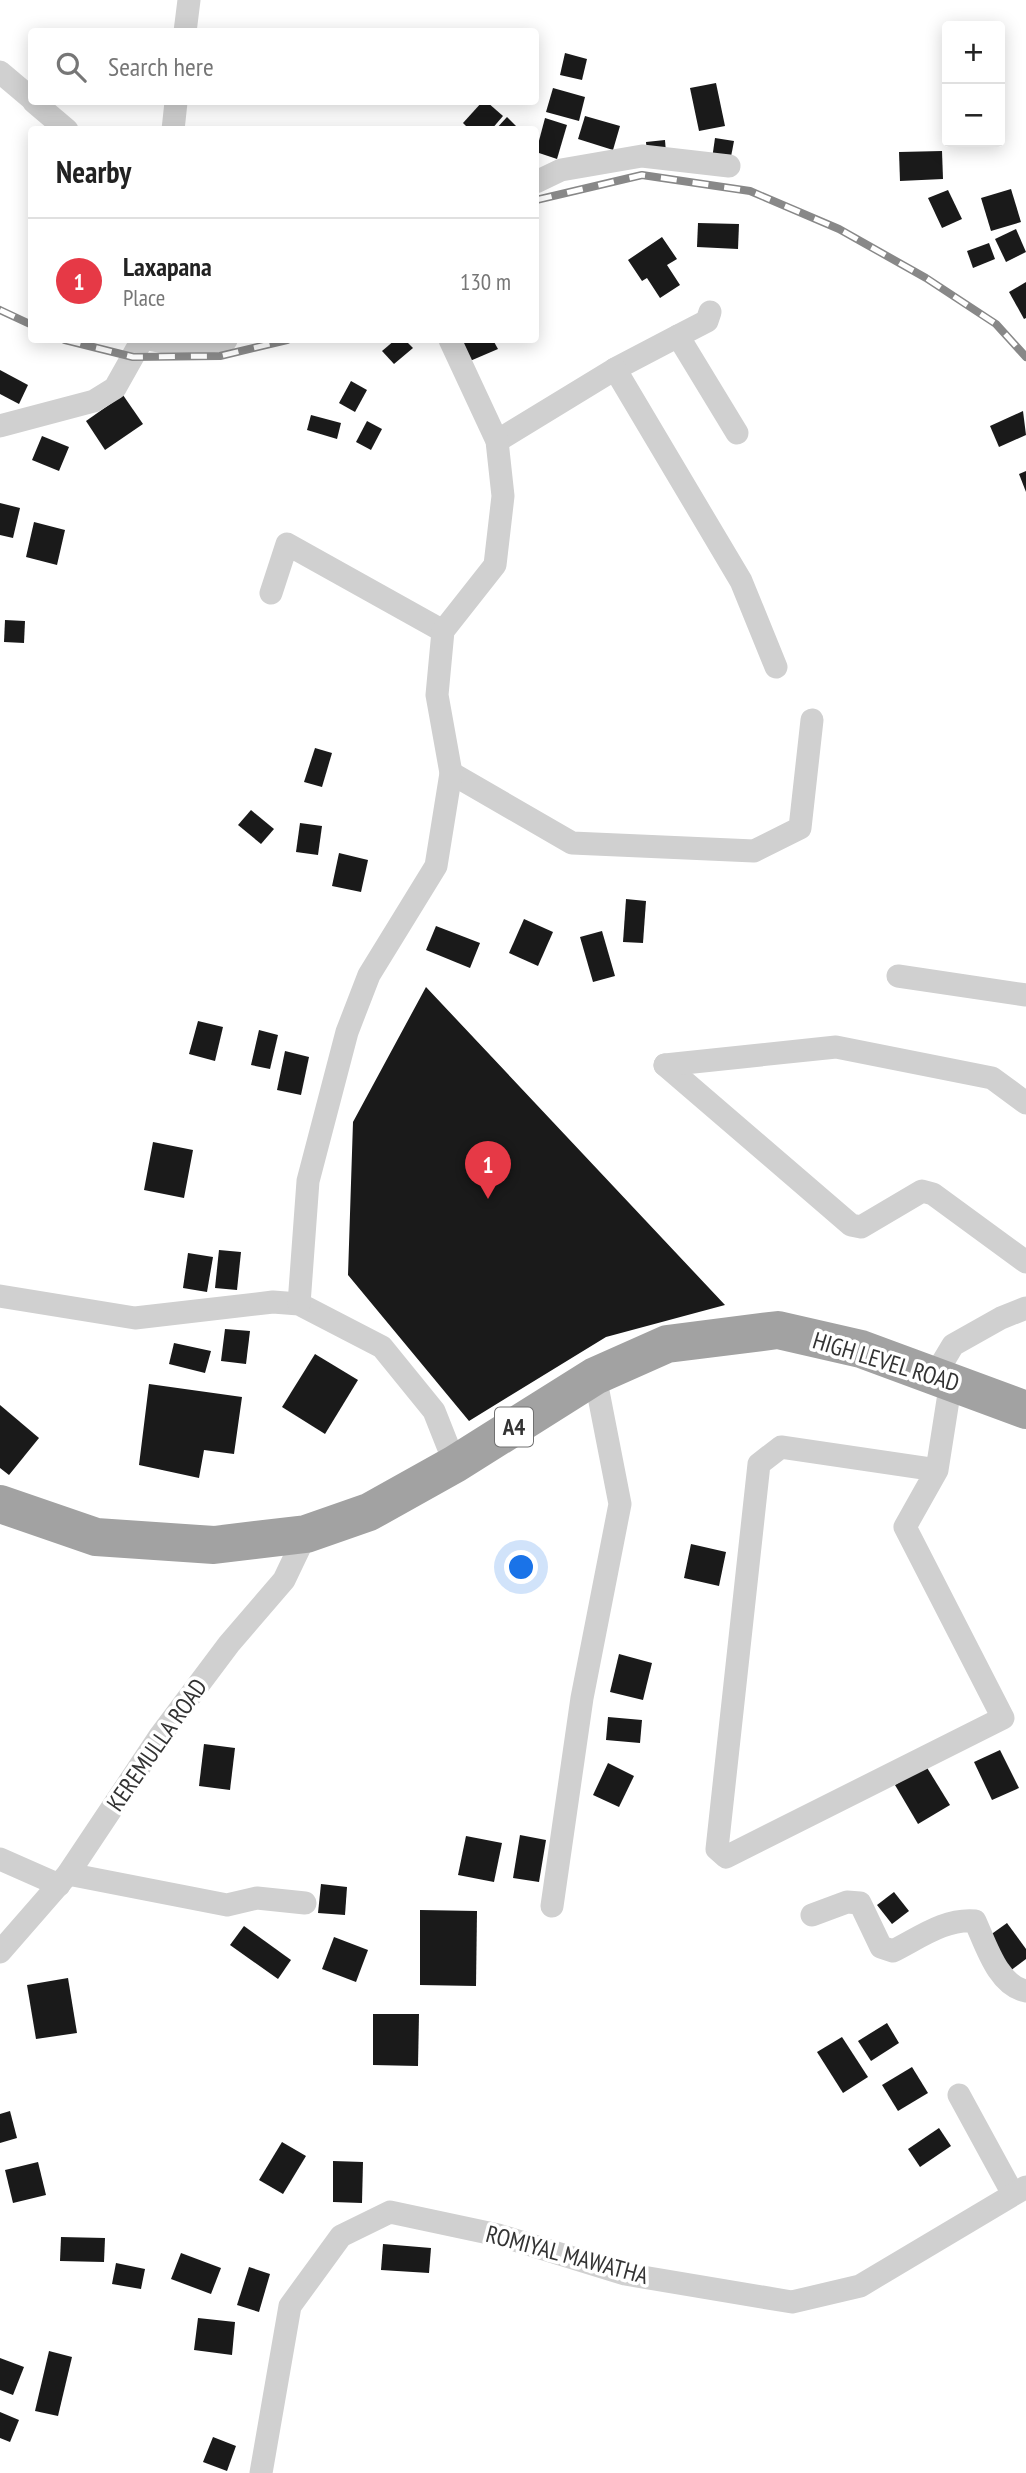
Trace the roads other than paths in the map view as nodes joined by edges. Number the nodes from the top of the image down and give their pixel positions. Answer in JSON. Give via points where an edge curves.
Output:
{"nodes":[{"id":1,"x":189,"y":0,"type":"edge"},
{"id":2,"x":186,"y":28,"type":"edge"},
{"id":3,"x":0,"y":72,"type":"edge"},
{"id":4,"x":28,"y":96,"type":"edge"},
{"id":5,"x":39,"y":105,"type":"edge"},
{"id":6,"x":176,"y":105,"type":"edge"},
{"id":7,"x":62,"y":126,"type":"edge"},
{"id":8,"x":173,"y":126,"type":"edge"},
{"id":9,"x":729,"y":166,"type":"dead end"},
{"id":10,"x":539,"y":181,"type":"edge"},
{"id":11,"x":710,"y":312,"type":"dead end"},
{"id":12,"x":678,"y":336,"type":"junction"},
{"id":13,"x":140,"y":343,"type":"edge"},
{"id":14,"x":170,"y":343,"type":"edge"},
{"id":15,"x":199,"y":343,"type":"edge"},
{"id":16,"x":451,"y":343,"type":"edge"},
{"id":17,"x":615,"y":369,"type":"junction"},
{"id":18,"x":0,"y":426,"type":"edge"},
{"id":19,"x":737,"y":433,"type":"dead end"},
{"id":20,"x":497,"y":441,"type":"junction"},
{"id":21,"x":271,"y":593,"type":"dead end"},
{"id":22,"x":443,"y":631,"type":"junction"},
{"id":23,"x":776,"y":667,"type":"dead end"},
{"id":24,"x":813,"y":720,"type":"dead end"},
{"id":25,"x":451,"y":773,"type":"junction"},
{"id":26,"x":898,"y":976,"type":"dead end"},
{"id":27,"x":1026,"y":995,"type":"edge"},
{"id":28,"x":1026,"y":1103,"type":"edge"},
{"id":29,"x":1026,"y":1262,"type":"edge"},
{"id":30,"x":0,"y":1296,"type":"edge"},
{"id":31,"x":299,"y":1304,"type":"junction"},
{"id":32,"x":1026,"y":1308,"type":"edge"},
{"id":33,"x":594,"y":1376,"type":"junction"},
{"id":34,"x":943,"y":1378,"type":"junction"},
{"id":35,"x":1026,"y":1410,"type":"edge"},
{"id":36,"x":455,"y":1464,"type":"junction"},
{"id":37,"x":937,"y":1471,"type":"junction"},
{"id":38,"x":0,"y":1504,"type":"edge"},
{"id":39,"x":306,"y":1534,"type":"junction"},
{"id":40,"x":0,"y":1859,"type":"edge"},
{"id":41,"x":64,"y":1880,"type":"junction"},
{"id":42,"x":305,"y":1903,"type":"dead end"},
{"id":43,"x":552,"y":1906,"type":"dead end"},
{"id":44,"x":812,"y":1915,"type":"dead end"},
{"id":45,"x":0,"y":1952,"type":"edge"},
{"id":46,"x":1026,"y":1990,"type":"edge"},
{"id":47,"x":959,"y":2095,"type":"dead end"},
{"id":48,"x":1019,"y":2191,"type":"edge"},
{"id":49,"x":261,"y":2473,"type":"edge"}],
"edges":[{"from":1,"to":2,"type":"street"},
{"from":3,"to":4,"type":"street"},
{"from":5,"to":7,"type":"street"},
{"from":6,"to":8,"type":"street"},
{"from":9,"to":10,"type":"street","via":[[642,156],[562,170]]},
{"from":11,"to":12,"type":"street","via":[[707,321]]},
{"from":12,"to":17,"type":"street"},
{"from":12,"to":19,"type":"street"},
{"from":13,"to":18,"type":"street","via":[[115,388],[94,401]]},
{"from":14,"to":15,"type":"street"},
{"from":16,"to":20,"type":"street"},
{"from":17,"to":20,"type":"street"},
{"from":17,"to":23,"type":"street","via":[[741,581]]},
{"from":20,"to":22,"type":"street","via":[[503,496],[495,565]]},
{"from":21,"to":22,"type":"street","via":[[287,544]]},
{"from":22,"to":25,"type":"street","via":[[436,695]]},
{"from":24,"to":25,"type":"street","via":[[800,828],[754,851],[572,843]]},
{"from":25,"to":31,"type":"street","via":[[436,866],[369,975],[347,1032],[308,1181]]},
{"from":26,"to":27,"type":"street"},
{"from":28,"to":29,"type":"street","via":[[992,1079],[836,1047],[665,1065],[851,1225],[861,1227],[922,1191],[933,1194]]},
{"from":30,"to":31,"type":"street","via":[[135,1318],[273,1302]]},
{"from":31,"to":36,"type":"street","via":[[382,1348],[434,1411]]},
{"from":32,"to":34,"type":"street","via":[[953,1345]]},
{"from":33,"to":34,"type":"highway","name":"HIGH LEVEL ROAD","number":"A4","via":[[667,1344],[778,1330],[861,1349]]},
{"from":33,"to":36,"type":"highway","name":"HIGH LEVEL ROAD","number":"A4"},
{"from":33,"to":43,"type":"street","via":[[620,1504],[582,1698]]},
{"from":34,"to":35,"type":"highway","name":"HIGH LEVEL ROAD","number":"A4"},
{"from":34,"to":37,"type":"street"},
{"from":36,"to":39,"type":"highway","name":"HIGH LEVEL ROAD","number":"A4","via":[[369,1512]]},
{"from":37,"to":37,"type":"street","via":[[781,1447],[759,1464],[717,1849],[726,1857],[1003,1718],[905,1527]]},
{"from":38,"to":39,"type":"highway","name":"HIGH LEVEL ROAD","number":"A4","via":[[96,1537],[214,1545]]},
{"from":39,"to":41,"type":"street","name":"KEREMULLA ROAD","via":[[284,1580],[168,1726]]},
{"from":40,"to":41,"type":"street"},
{"from":41,"to":42,"type":"street","via":[[227,1905],[257,1898]]},
{"from":41,"to":45,"type":"street","name":"KEREMULLA ROAD"},
{"from":44,"to":46,"type":"street","via":[[847,1902],[860,1903],[881,1947],[893,1951],[960,1919],[975,1921],[998,1969],[1011,1985]]},
{"from":47,"to":48,"type":"street"},
{"from":48,"to":49,"type":"street","name":"ROMIYAL MAWATHA","via":[[860,2286],[792,2302],[625,2274],[498,2235],[390,2212],[341,2236],[290,2306]]}]}
